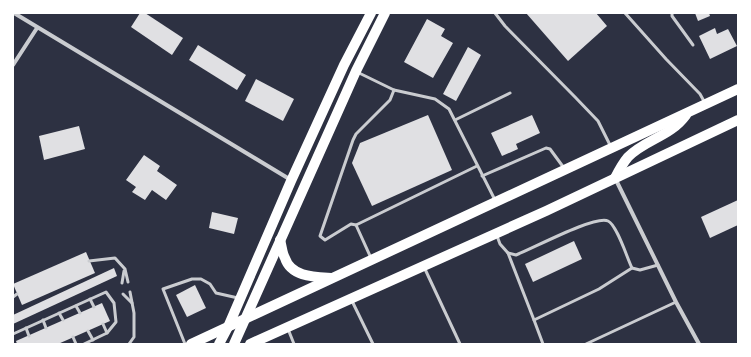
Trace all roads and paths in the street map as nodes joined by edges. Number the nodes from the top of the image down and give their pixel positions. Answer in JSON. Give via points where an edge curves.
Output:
{"nodes":[{"id":1,"x":14,"y":13,"type":"edge"},
{"id":2,"x":371,"y":13,"type":"edge"},
{"id":3,"x":385,"y":13,"type":"edge"},
{"id":4,"x":495,"y":13,"type":"edge"},
{"id":5,"x":624,"y":13,"type":"edge"},
{"id":6,"x":672,"y":13,"type":"edge"},
{"id":7,"x":37,"y":28,"type":"junction"},
{"id":8,"x":693,"y":45,"type":"dead end"},
{"id":9,"x":13,"y":65,"type":"edge"},
{"id":10,"x":356,"y":71,"type":"junction"},
{"id":11,"x":738,"y":89,"type":"edge"},
{"id":12,"x":394,"y":90,"type":"junction"},
{"id":13,"x":510,"y":94,"type":"dead end"},
{"id":14,"x":706,"y":104,"type":"junction"},
{"id":15,"x":689,"y":112,"type":"junction"},
{"id":16,"x":455,"y":120,"type":"junction"},
{"id":17,"x":738,"y":120,"type":"edge"},
{"id":18,"x":611,"y":148,"type":"junction"},
{"id":19,"x":477,"y":166,"type":"junction"},
{"id":20,"x":565,"y":170,"type":"junction"},
{"id":21,"x":482,"y":176,"type":"junction"},
{"id":22,"x":615,"y":178,"type":"junction"},
{"id":23,"x":291,"y":181,"type":"junction"},
{"id":24,"x":496,"y":202,"type":"junction"},
{"id":25,"x":356,"y":224,"type":"junction"},
{"id":26,"x":495,"y":233,"type":"junction"},
{"id":27,"x":280,"y":240,"type":"junction"},
{"id":28,"x":508,"y":253,"type":"junction"},
{"id":29,"x":372,"y":260,"type":"junction"},
{"id":30,"x":89,"y":261,"type":"dead end"},
{"id":31,"x":658,"y":265,"type":"junction"},
{"id":32,"x":424,"y":266,"type":"junction"},
{"id":33,"x":632,"y":268,"type":"junction"},
{"id":34,"x":125,"y":269,"type":"junction"},
{"id":35,"x":333,"y":278,"type":"junction"},
{"id":36,"x":128,"y":282,"type":"dead end"},
{"id":37,"x":122,"y":283,"type":"dead end"},
{"id":38,"x":130,"y":292,"type":"dead end"},
{"id":39,"x":17,"y":294,"type":"dead end"},
{"id":40,"x":123,"y":294,"type":"dead end"},
{"id":41,"x":13,"y":296,"type":"edge"},
{"id":42,"x":90,"y":299,"type":"junction"},
{"id":43,"x":240,"y":299,"type":"junction"},
{"id":44,"x":351,"y":299,"type":"junction"},
{"id":45,"x":676,"y":302,"type":"junction"},
{"id":46,"x":132,"y":303,"type":"junction"},
{"id":47,"x":76,"y":306,"type":"junction"},
{"id":48,"x":94,"y":307,"type":"dead end"},
{"id":49,"x":59,"y":313,"type":"junction"},
{"id":50,"x":80,"y":313,"type":"dead end"},
{"id":51,"x":245,"y":319,"type":"junction"},
{"id":52,"x":43,"y":320,"type":"junction"},
{"id":53,"x":63,"y":320,"type":"dead end"},
{"id":54,"x":534,"y":320,"type":"junction"},
{"id":55,"x":103,"y":324,"type":"dead end"},
{"id":56,"x":228,"y":327,"type":"junction"},
{"id":57,"x":26,"y":328,"type":"junction"},
{"id":58,"x":46,"y":328,"type":"dead end"},
{"id":59,"x":287,"y":328,"type":"junction"},
{"id":60,"x":88,"y":330,"type":"dead end"},
{"id":61,"x":107,"y":333,"type":"junction"},
{"id":62,"x":13,"y":334,"type":"edge"},
{"id":63,"x":29,"y":336,"type":"dead end"},
{"id":64,"x":73,"y":337,"type":"dead end"},
{"id":65,"x":371,"y":339,"type":"junction"},
{"id":66,"x":93,"y":340,"type":"junction"},
{"id":67,"x":76,"y":344,"type":"edge"},
{"id":68,"x":84,"y":344,"type":"edge"},
{"id":69,"x":130,"y":344,"type":"edge"},
{"id":70,"x":185,"y":344,"type":"edge"},
{"id":71,"x":192,"y":344,"type":"edge"},
{"id":72,"x":219,"y":344,"type":"edge"},
{"id":73,"x":234,"y":344,"type":"edge"},
{"id":74,"x":250,"y":344,"type":"edge"},
{"id":75,"x":294,"y":344,"type":"edge"},
{"id":76,"x":370,"y":344,"type":"edge"},
{"id":77,"x":373,"y":344,"type":"edge"},
{"id":78,"x":460,"y":344,"type":"edge"},
{"id":79,"x":543,"y":344,"type":"edge"},
{"id":80,"x":586,"y":344,"type":"edge"},
{"id":81,"x":699,"y":344,"type":"edge"}],
"edges":[{"from":1,"to":7,"type":"street"},
{"from":2,"to":23,"type":"main road","via":[[344,65]]},
{"from":3,"to":10,"type":"main road"},
{"from":4,"to":18,"type":"lane","via":[[598,121]]},
{"from":5,"to":14,"type":"lane","via":[[700,94]]},
{"from":6,"to":8,"type":"lane"},
{"from":7,"to":9,"type":"street"},
{"from":7,"to":23,"type":"street"},
{"from":10,"to":12,"type":"lane"},
{"from":10,"to":27,"type":"main road"},
{"from":11,"to":14,"type":"main road"},
{"from":12,"to":16,"type":"lane","via":[[435,99],[449,109]]},
{"from":12,"to":25,"type":"lane","via":[[390,100],[356,134],[320,236],[324,240],[351,224]]},
{"from":13,"to":16,"type":"lane"},
{"from":14,"to":15,"type":"main road"},
{"from":15,"to":18,"type":"main road"},
{"from":15,"to":22,"type":"main road","via":[[674,128],[629,156]]},
{"from":16,"to":19,"type":"lane"},
{"from":17,"to":22,"type":"main road"},
{"from":18,"to":20,"type":"main road"},
{"from":19,"to":21,"type":"lane"},
{"from":19,"to":25,"type":"lane"},
{"from":20,"to":21,"type":"lane","via":[[550,149],[546,148]]},
{"from":20,"to":24,"type":"main road"},
{"from":21,"to":24,"type":"lane"},
{"from":22,"to":26,"type":"main road"},
{"from":22,"to":31,"type":"street"},
{"from":23,"to":43,"type":"main road"},
{"from":24,"to":29,"type":"main road"},
{"from":25,"to":29,"type":"lane"},
{"from":26,"to":28,"type":"lane"},
{"from":26,"to":32,"type":"main road"},
{"from":27,"to":35,"type":"main road","via":[[285,260],[292,269],[307,276]]},
{"from":27,"to":51,"type":"main road"},
{"from":28,"to":33,"type":"lane","via":[[516,255],[525,252],[581,226],[601,220],[608,221],[615,228]]},
{"from":28,"to":54,"type":"lane"},
{"from":29,"to":35,"type":"main road"},
{"from":30,"to":34,"type":"lane","via":[[115,258]]},
{"from":31,"to":33,"type":"lane","via":[[640,270]]},
{"from":31,"to":45,"type":"street"},
{"from":32,"to":44,"type":"main road"},
{"from":32,"to":78,"type":"lane"},
{"from":33,"to":54,"type":"lane","via":[[599,289]]},
{"from":34,"to":36,"type":"lane"},
{"from":34,"to":37,"type":"lane"},
{"from":35,"to":51,"type":"main road"},
{"from":38,"to":46,"type":"lane"},
{"from":39,"to":41,"type":"lane"},
{"from":40,"to":46,"type":"lane"},
{"from":42,"to":47,"type":"lane"},
{"from":42,"to":48,"type":"lane"},
{"from":42,"to":61,"type":"lane","via":[[106,292],[114,303],[116,322]]},
{"from":43,"to":56,"type":"main road"},
{"from":43,"to":70,"type":"lane","via":[[216,293],[210,284],[201,279],[192,279],[163,289]]},
{"from":44,"to":59,"type":"main road"},
{"from":44,"to":65,"type":"lane"},
{"from":45,"to":80,"type":"lane"},
{"from":45,"to":81,"type":"street"},
{"from":46,"to":69,"type":"lane","via":[[134,337]]},
{"from":47,"to":49,"type":"lane"},
{"from":47,"to":50,"type":"lane"},
{"from":49,"to":52,"type":"lane"},
{"from":49,"to":53,"type":"lane"},
{"from":51,"to":56,"type":"main road"},
{"from":51,"to":73,"type":"main road"},
{"from":52,"to":57,"type":"lane"},
{"from":52,"to":58,"type":"lane"},
{"from":54,"to":79,"type":"lane"},
{"from":55,"to":61,"type":"lane"},
{"from":56,"to":71,"type":"main road"},
{"from":56,"to":72,"type":"main road"},
{"from":57,"to":62,"type":"lane"},
{"from":57,"to":63,"type":"lane"},
{"from":59,"to":74,"type":"main road"},
{"from":59,"to":75,"type":"lane"},
{"from":60,"to":66,"type":"lane"},
{"from":61,"to":66,"type":"lane"},
{"from":64,"to":67,"type":"lane"},
{"from":65,"to":76,"type":"lane"},
{"from":65,"to":77,"type":"lane"},
{"from":66,"to":68,"type":"lane"}]}
